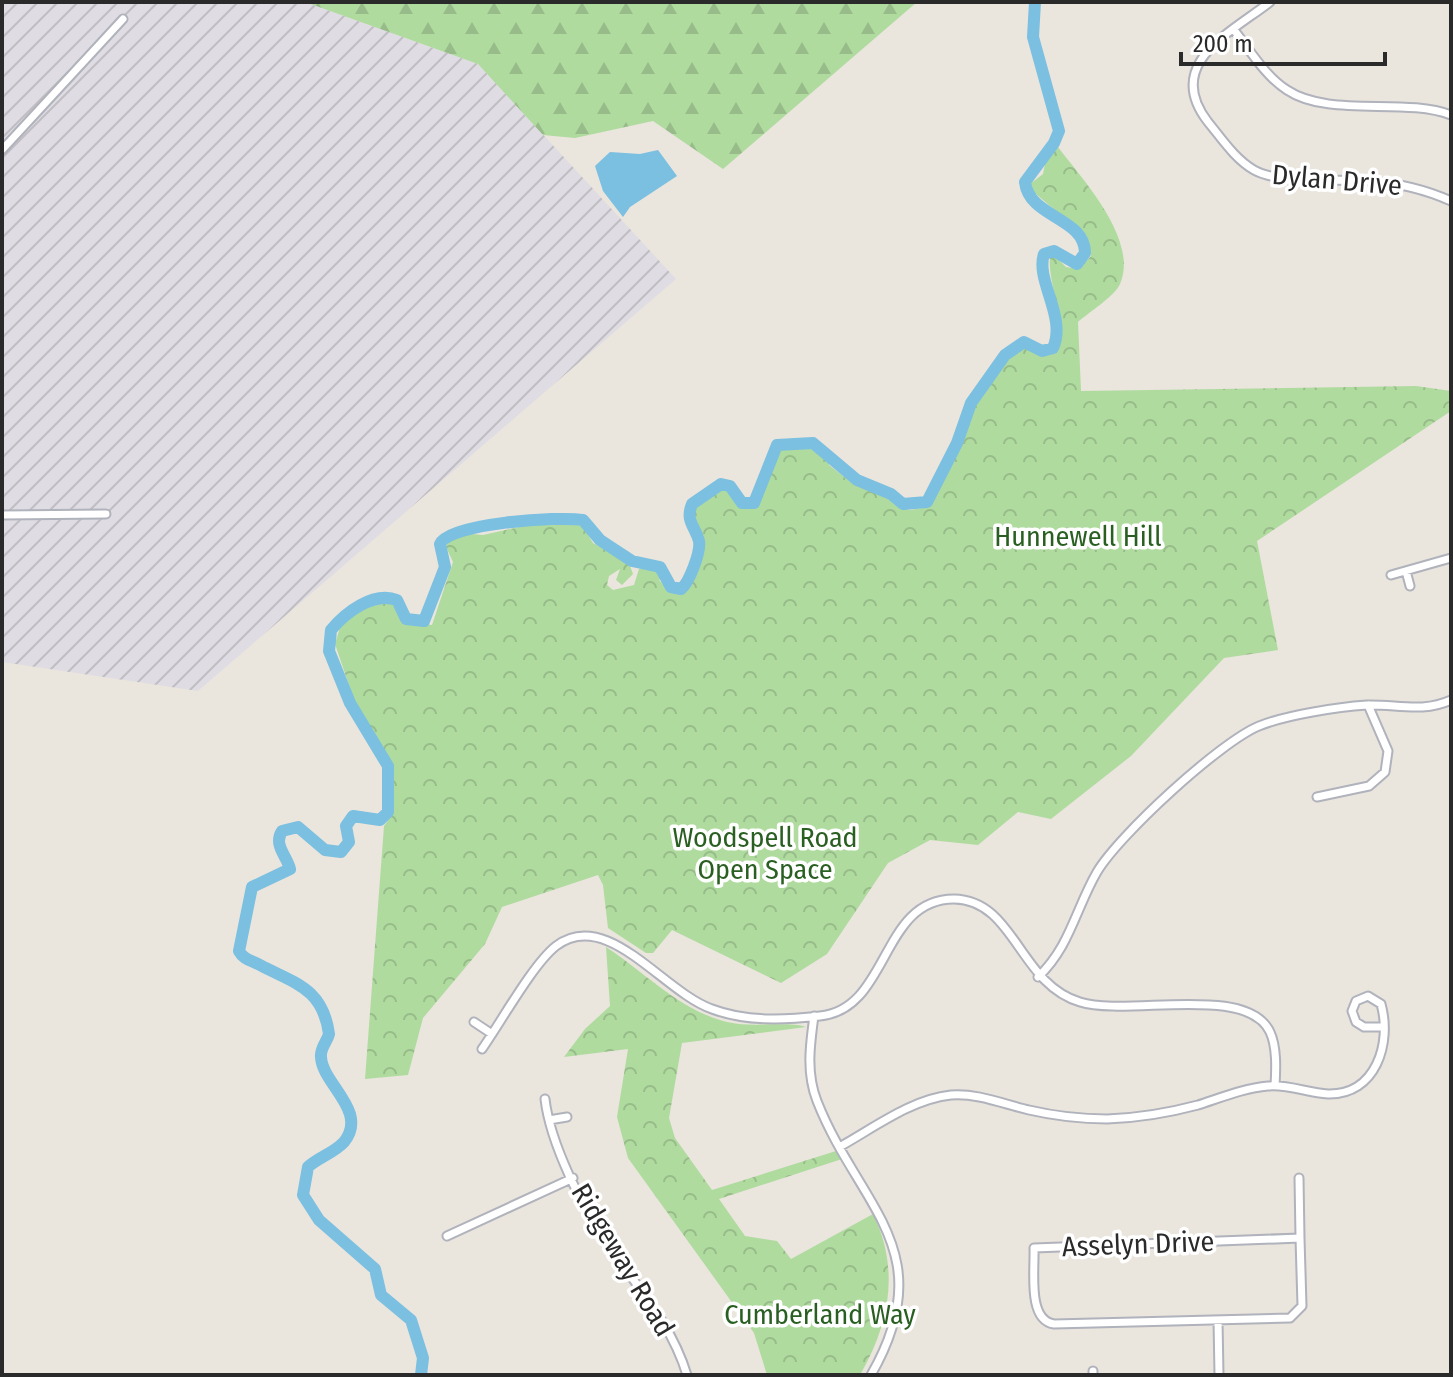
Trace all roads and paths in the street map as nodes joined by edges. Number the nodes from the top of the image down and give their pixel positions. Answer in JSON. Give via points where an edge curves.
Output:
{"nodes":[{"id":1,"x":1270,"y":2,"type":"edge"},
{"id":2,"x":123,"y":19,"type":"dead end"},
{"id":3,"x":1234,"y":30,"type":"junction"},
{"id":4,"x":1451,"y":115,"type":"edge"},
{"id":5,"x":2,"y":150,"type":"edge"},
{"id":6,"x":1451,"y":201,"type":"edge"},
{"id":7,"x":106,"y":514,"type":"dead end"},
{"id":8,"x":2,"y":515,"type":"edge"},
{"id":9,"x":1451,"y":558,"type":"edge"},
{"id":10,"x":1406,"y":571,"type":"junction"},
{"id":11,"x":1391,"y":575,"type":"dead end"},
{"id":12,"x":1410,"y":586,"type":"dead end"},
{"id":13,"x":1451,"y":700,"type":"edge"},
{"id":14,"x":1368,"y":705,"type":"junction"},
{"id":15,"x":1317,"y":797,"type":"dead end"},
{"id":16,"x":1038,"y":977,"type":"junction"},
{"id":17,"x":814,"y":1016,"type":"junction"},
{"id":18,"x":474,"y":1022,"type":"dead end"},
{"id":19,"x":1383,"y":1027,"type":"junction"},
{"id":20,"x":492,"y":1034,"type":"junction"},
{"id":21,"x":482,"y":1049,"type":"dead end"},
{"id":22,"x":1275,"y":1086,"type":"junction"},
{"id":23,"x":545,"y":1099,"type":"dead end"},
{"id":24,"x":567,"y":1117,"type":"dead end"},
{"id":25,"x":549,"y":1120,"type":"junction"},
{"id":26,"x":841,"y":1146,"type":"junction"},
{"id":27,"x":573,"y":1178,"type":"junction"},
{"id":28,"x":1299,"y":1178,"type":"dead end"},
{"id":29,"x":447,"y":1236,"type":"dead end"},
{"id":30,"x":1300,"y":1238,"type":"junction"},
{"id":31,"x":1218,"y":1320,"type":"junction"},
{"id":32,"x":687,"y":1375,"type":"edge"},
{"id":33,"x":871,"y":1375,"type":"edge"},
{"id":34,"x":1219,"y":1375,"type":"edge"}],
"edges":[{"from":1,"to":3,"type":"street","name":"Dylan Drive"},
{"from":2,"to":5,"type":"street"},
{"from":3,"to":4,"type":"street","via":[[1293,94]]},
{"from":3,"to":6,"type":"street","name":"Dylan Drive","via":[[1202,56],[1193,92],[1204,115],[1242,162],[1265,174],[1395,183]]},
{"from":7,"to":8,"type":"street"},
{"from":9,"to":10,"type":"street"},
{"from":10,"to":11,"type":"street"},
{"from":10,"to":12,"type":"street"},
{"from":13,"to":14,"type":"street","via":[[1427,708]]},
{"from":14,"to":15,"type":"street","via":[[1386,745],[1385,772],[1369,786]]},
{"from":14,"to":16,"type":"street","via":[[1263,725],[1223,751],[1118,842],[1091,883],[1063,949]]},
{"from":16,"to":17,"type":"street","via":[[987,909],[971,901],[945,900],[920,909],[904,924],[853,1002],[836,1013]]},
{"from":16,"to":22,"type":"street","via":[[1060,994],[1098,1006],[1246,1009],[1271,1035]]},
{"from":17,"to":20,"type":"street","via":[[747,1018],[713,1010],[674,990],[607,938],[581,934],[553,948]]},
{"from":17,"to":26,"type":"street","via":[[811,1079]]},
{"from":18,"to":20,"type":"street"},
{"from":19,"to":19,"type":"street","via":[[1378,1000],[1368,996],[1356,1001],[1356,1022]]},
{"from":19,"to":22,"type":"street","via":[[1380,1062],[1358,1086],[1330,1094]]},
{"from":20,"to":21,"type":"street"},
{"from":22,"to":26,"type":"street","via":[[1124,1118],[1058,1116],[979,1097],[939,1097]]},
{"from":23,"to":25,"type":"street","name":"Ridgeway Road"},
{"from":24,"to":25,"type":"street"},
{"from":25,"to":27,"type":"street","name":"Ridgeway Road"},
{"from":26,"to":33,"type":"street","via":[[885,1224],[897,1272],[895,1320]]},
{"from":27,"to":29,"type":"street"},
{"from":27,"to":32,"type":"street","name":"Ridgeway Road","via":[[600,1233],[657,1310]]},
{"from":28,"to":30,"type":"street","name":"Asselyn Drive"},
{"from":30,"to":31,"type":"street","name":"Asselyn Drive","via":[[1302,1299],[1295,1315]]},
{"from":30,"to":31,"type":"street","name":"Asselyn Drive","via":[[1034,1248],[1037,1312],[1046,1323]]},
{"from":31,"to":34,"type":"street"}]}
